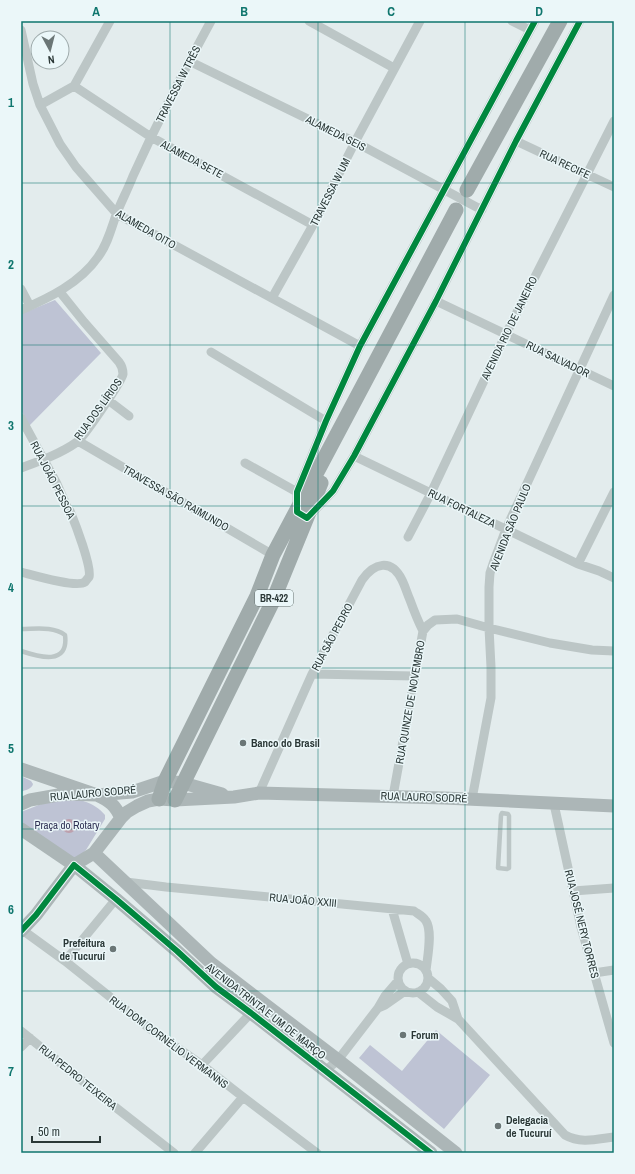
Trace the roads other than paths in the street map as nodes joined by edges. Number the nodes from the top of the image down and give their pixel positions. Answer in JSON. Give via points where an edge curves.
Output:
{"nodes":[{"id":1,"x":25,"y":21,"type":"edge"},
{"id":2,"x":110,"y":21,"type":"edge"},
{"id":3,"x":211,"y":21,"type":"edge"},
{"id":4,"x":309,"y":21,"type":"edge"},
{"id":5,"x":420,"y":21,"type":"edge"},
{"id":6,"x":512,"y":21,"type":"edge"},
{"id":7,"x":535,"y":21,"type":"edge"},
{"id":8,"x":560,"y":21,"type":"edge"},
{"id":9,"x":580,"y":21,"type":"edge"},
{"id":10,"x":21,"y":29,"type":"edge"},
{"id":11,"x":530,"y":30,"type":"junction"},
{"id":12,"x":189,"y":61,"type":"junction"},
{"id":13,"x":394,"y":68,"type":"junction"},
{"id":14,"x":74,"y":86,"type":"junction"},
{"id":15,"x":40,"y":105,"type":"junction"},
{"id":16,"x":614,"y":121,"type":"edge"},
{"id":17,"x":151,"y":137,"type":"junction"},
{"id":18,"x":516,"y":141,"type":"junction"},
{"id":19,"x":355,"y":142,"type":"junction"},
{"id":20,"x":587,"y":174,"type":"junction"},
{"id":21,"x":614,"y":187,"type":"edge"},
{"id":22,"x":444,"y":190,"type":"junction"},
{"id":23,"x":467,"y":190,"type":"dead end"},
{"id":24,"x":456,"y":210,"type":"dead end"},
{"id":25,"x":482,"y":210,"type":"junction"},
{"id":26,"x":117,"y":214,"type":"junction"},
{"id":27,"x":313,"y":225,"type":"junction"},
{"id":28,"x":21,"y":289,"type":"edge"},
{"id":29,"x":60,"y":292,"type":"junction"},
{"id":30,"x":614,"y":295,"type":"edge"},
{"id":31,"x":272,"y":298,"type":"junction"},
{"id":32,"x":436,"y":301,"type":"junction"},
{"id":33,"x":30,"y":306,"type":"junction"},
{"id":34,"x":21,"y":310,"type":"edge"},
{"id":35,"x":506,"y":334,"type":"junction"},
{"id":36,"x":360,"y":346,"type":"junction"},
{"id":37,"x":210,"y":352,"type":"dead end"},
{"id":38,"x":579,"y":370,"type":"junction"},
{"id":39,"x":614,"y":386,"type":"edge"},
{"id":40,"x":108,"y":400,"type":"junction"},
{"id":41,"x":129,"y":416,"type":"dead end"},
{"id":42,"x":21,"y":418,"type":"edge"},
{"id":43,"x":326,"y":421,"type":"junction"},
{"id":44,"x":78,"y":441,"type":"junction"},
{"id":45,"x":354,"y":456,"type":"junction"},
{"id":46,"x":44,"y":460,"type":"junction"},
{"id":47,"x":245,"y":463,"type":"dead end"},
{"id":48,"x":21,"y":468,"type":"edge"},
{"id":49,"x":297,"y":492,"type":"junction"},
{"id":50,"x":431,"y":492,"type":"junction"},
{"id":51,"x":614,"y":492,"type":"edge"},
{"id":52,"x":302,"y":515,"type":"junction"},
{"id":53,"x":506,"y":529,"type":"junction"},
{"id":54,"x":408,"y":537,"type":"dead end"},
{"id":55,"x":273,"y":555,"type":"junction"},
{"id":56,"x":578,"y":564,"type":"junction"},
{"id":57,"x":21,"y":572,"type":"edge"},
{"id":58,"x":614,"y":578,"type":"edge"},
{"id":59,"x":257,"y":596,"type":"junction"},
{"id":60,"x":272,"y":603,"type":"junction"},
{"id":61,"x":489,"y":628,"type":"junction"},
{"id":62,"x":21,"y":629,"type":"edge"},
{"id":63,"x":423,"y":631,"type":"junction"},
{"id":64,"x":21,"y":651,"type":"edge"},
{"id":65,"x":614,"y":651,"type":"edge"},
{"id":66,"x":312,"y":674,"type":"junction"},
{"id":67,"x":414,"y":676,"type":"junction"},
{"id":68,"x":21,"y":769,"type":"edge"},
{"id":69,"x":165,"y":781,"type":"junction"},
{"id":70,"x":184,"y":783,"type":"junction"},
{"id":71,"x":260,"y":793,"type":"junction"},
{"id":72,"x":97,"y":795,"type":"junction"},
{"id":73,"x":393,"y":796,"type":"junction"},
{"id":74,"x":234,"y":797,"type":"junction"},
{"id":75,"x":159,"y":799,"type":"junction"},
{"id":76,"x":472,"y":799,"type":"junction"},
{"id":77,"x":175,"y":800,"type":"junction"},
{"id":78,"x":21,"y":804,"type":"edge"},
{"id":79,"x":554,"y":804,"type":"junction"},
{"id":80,"x":614,"y":806,"type":"edge"},
{"id":81,"x":506,"y":807,"type":"junction"},
{"id":82,"x":121,"y":818,"type":"junction"},
{"id":83,"x":21,"y":829,"type":"edge"},
{"id":84,"x":94,"y":853,"type":"junction"},
{"id":85,"x":74,"y":865,"type":"junction"},
{"id":86,"x":126,"y":882,"type":"junction"},
{"id":87,"x":614,"y":888,"type":"edge"},
{"id":88,"x":573,"y":891,"type":"junction"},
{"id":89,"x":116,"y":899,"type":"junction"},
{"id":90,"x":392,"y":909,"type":"junction"},
{"id":91,"x":21,"y":930,"type":"edge"},
{"id":92,"x":65,"y":961,"type":"junction"},
{"id":93,"x":408,"y":964,"type":"junction"},
{"id":94,"x":614,"y":970,"type":"edge"},
{"id":95,"x":594,"y":973,"type":"junction"},
{"id":96,"x":427,"y":975,"type":"junction"},
{"id":97,"x":398,"y":980,"type":"junction"},
{"id":98,"x":405,"y":991,"type":"junction"},
{"id":99,"x":418,"y":992,"type":"junction"},
{"id":100,"x":378,"y":1008,"type":"junction"},
{"id":101,"x":251,"y":1013,"type":"junction"},
{"id":102,"x":458,"y":1019,"type":"junction"},
{"id":103,"x":21,"y":1031,"type":"edge"},
{"id":104,"x":30,"y":1038,"type":"junction"},
{"id":105,"x":614,"y":1043,"type":"edge"},
{"id":106,"x":21,"y":1047,"type":"edge"},
{"id":107,"x":338,"y":1060,"type":"junction"},
{"id":108,"x":202,"y":1065,"type":"junction"},
{"id":109,"x":325,"y":1071,"type":"junction"},
{"id":110,"x":242,"y":1097,"type":"junction"},
{"id":111,"x":614,"y":1137,"type":"edge"},
{"id":112,"x":314,"y":1152,"type":"edge"},
{"id":113,"x":174,"y":1153,"type":"edge"},
{"id":114,"x":195,"y":1153,"type":"edge"},
{"id":115,"x":431,"y":1153,"type":"edge"},
{"id":116,"x":456,"y":1153,"type":"edge"}],
"edges":[{"from":1,"to":10,"type":"street"},
{"from":2,"to":14,"type":"street"},
{"from":3,"to":12,"type":"street","name":"TRAVESSA W TRÊS"},
{"from":4,"to":13,"type":"street"},
{"from":5,"to":13,"type":"street","name":"TRAVESSA W UM"},
{"from":6,"to":11,"type":"street"},
{"from":7,"to":11,"type":"street"},
{"from":8,"to":23,"type":"main road"},
{"from":9,"to":18,"type":"street"},
{"from":10,"to":15,"type":"street","name":"ALAMEDA OITO","via":[[32,84]]},
{"from":11,"to":22,"type":"street"},
{"from":12,"to":17,"type":"street","name":"TRAVESSA W TRÊS"},
{"from":12,"to":19,"type":"street","name":"ALAMEDA SEIS"},
{"from":13,"to":19,"type":"street","name":"TRAVESSA W UM"},
{"from":14,"to":15,"type":"street"},
{"from":14,"to":17,"type":"street","name":"ALAMEDA SETE"},
{"from":15,"to":26,"type":"street","name":"ALAMEDA OITO","via":[[60,144],[76,167]]},
{"from":16,"to":20,"type":"street","name":"AVENIDA RIO DE JANEIRO"},
{"from":17,"to":26,"type":"street","name":"TRAVESSA W TRÊS"},
{"from":17,"to":27,"type":"street","name":"ALAMEDA SETE"},
{"from":18,"to":20,"type":"street","name":"RUA RECIFE"},
{"from":18,"to":25,"type":"street"},
{"from":19,"to":22,"type":"street","name":"ALAMEDA SEIS"},
{"from":19,"to":27,"type":"street","name":"TRAVESSA W UM"},
{"from":20,"to":21,"type":"street","name":"RUA RECIFE"},
{"from":20,"to":35,"type":"street","name":"AVENIDA RIO DE JANEIRO"},
{"from":22,"to":25,"type":"street","name":"ALAMEDA SEIS"},
{"from":22,"to":36,"type":"street"},
{"from":24,"to":52,"type":"main road","number":"BR-422","via":[[351,408]]},
{"from":25,"to":32,"type":"street"},
{"from":26,"to":29,"type":"street","name":"TRAVESSA W TRÊS","via":[[98,257],[87,270]]},
{"from":26,"to":31,"type":"street","name":"ALAMEDA OITO"},
{"from":27,"to":31,"type":"street","name":"TRAVESSA W UM"},
{"from":28,"to":33,"type":"street"},
{"from":29,"to":33,"type":"street","name":"TRAVESSA W TRÊS"},
{"from":29,"to":40,"type":"street","name":"RUA DOS LÍRIOS","via":[[122,367],[122,379]]},
{"from":30,"to":38,"type":"street","name":"AVENIDA SÃO PAULO"},
{"from":31,"to":36,"type":"street","name":"ALAMEDA OITO"},
{"from":32,"to":35,"type":"street","name":"RUA SALVADOR"},
{"from":32,"to":45,"type":"street"},
{"from":33,"to":34,"type":"street","name":"TRAVESSA W TRÊS"},
{"from":35,"to":38,"type":"street","name":"RUA SALVADOR"},
{"from":35,"to":50,"type":"street","name":"AVENIDA RIO DE JANEIRO"},
{"from":36,"to":43,"type":"street"},
{"from":37,"to":43,"type":"street"},
{"from":38,"to":39,"type":"street","name":"RUA SALVADOR"},
{"from":38,"to":53,"type":"street","name":"AVENIDA SÃO PAULO"},
{"from":40,"to":41,"type":"street"},
{"from":40,"to":44,"type":"street","name":"RUA DOS LÍRIOS"},
{"from":42,"to":46,"type":"street","name":"RUA JOÃO PESSOA"},
{"from":43,"to":49,"type":"street"},
{"from":44,"to":46,"type":"street","name":"RUA DOS LÍRIOS"},
{"from":44,"to":55,"type":"street","name":"TRAVESSA SÃO RAIMUNDO"},
{"from":45,"to":50,"type":"street","name":"RUA FORTALEZA"},
{"from":45,"to":52,"type":"street","via":[[333,490]]},
{"from":46,"to":48,"type":"street","name":"RUA DOS LÍRIOS"},
{"from":46,"to":57,"type":"street","name":"RUA JOÃO PESSOA","via":[[70,511],[83,547],[89,571],[88,578],[85,582],[77,584]]},
{"from":47,"to":49,"type":"street"},
{"from":49,"to":52,"type":"street"},
{"from":50,"to":53,"type":"street","name":"RUA FORTALEZA"},
{"from":50,"to":54,"type":"street","name":"AVENIDA RIO DE JANEIRO"},
{"from":51,"to":56,"type":"street"},
{"from":52,"to":55,"type":"main road","number":"BR-422"},
{"from":52,"to":60,"type":"main road","number":"BR-422"},
{"from":53,"to":56,"type":"street","name":"RUA FORTALEZA"},
{"from":53,"to":61,"type":"street","name":"AVENIDA SÃO PAULO","via":[[490,573]]},
{"from":55,"to":59,"type":"main road","number":"BR-422"},
{"from":56,"to":58,"type":"street","name":"RUA FORTALEZA"},
{"from":59,"to":60,"type":"main road"},
{"from":59,"to":69,"type":"main road","number":"BR-422"},
{"from":60,"to":70,"type":"main road","number":"BR-422"},
{"from":61,"to":63,"type":"street","name":"RUA QUINZE DE NOVEMBRO","via":[[457,619],[446,619],[435,620]]},
{"from":61,"to":65,"type":"street","name":"RUA QUINZE DE NOVEMBRO","via":[[550,643]]},
{"from":61,"to":76,"type":"street","name":"AVENIDA SÃO PAULO","via":[[491,698]]},
{"from":62,"to":64,"type":"lane","via":[[59,631],[65,636],[66,644],[62,652],[54,657]]},
{"from":63,"to":66,"type":"street","name":"RUA SÃO PEDRO","via":[[402,579],[390,566],[375,567],[362,580]]},
{"from":63,"to":67,"type":"street","name":"RUA QUINZE DE NOVEMBRO"},
{"from":66,"to":67,"type":"street"},
{"from":66,"to":71,"type":"street","name":"RUA SÃO PEDRO"},
{"from":67,"to":73,"type":"street","name":"RUA QUINZE DE NOVEMBRO"},
{"from":68,"to":72,"type":"street"},
{"from":69,"to":70,"type":"street","name":"RUA LAURO SODRÉ"},
{"from":69,"to":72,"type":"street","name":"RUA LAURO SODRÉ","via":[[132,792]]},
{"from":69,"to":75,"type":"main road","number":"BR-422"},
{"from":70,"to":74,"type":"street","name":"RUA LAURO SODRÉ"},
{"from":70,"to":77,"type":"main road","number":"BR-422"},
{"from":71,"to":73,"type":"street","name":"RUA LAURO SODRÉ"},
{"from":71,"to":74,"type":"street","name":"RUA LAURO SODRÉ"},
{"from":72,"to":78,"type":"street","name":"RUA LAURO SODRÉ","via":[[64,794]]},
{"from":72,"to":82,"type":"street","via":[[109,801]]},
{"from":73,"to":76,"type":"street","name":"RUA LAURO SODRÉ"},
{"from":74,"to":77,"type":"street","name":"RUA LAURO SODRÉ"},
{"from":75,"to":77,"type":"street","name":"RUA LAURO SODRÉ"},
{"from":75,"to":82,"type":"street","via":[[137,806]]},
{"from":76,"to":81,"type":"street","name":"RUA LAURO SODRÉ"},
{"from":79,"to":80,"type":"street","name":"RUA LAURO SODRÉ"},
{"from":79,"to":81,"type":"street","name":"RUA LAURO SODRÉ"},
{"from":79,"to":88,"type":"street","name":"RUA JOSÉ NERY TORRES"},
{"from":81,"to":81,"type":"lane","via":[[500,815],[499,869],[509,868],[509,814]]},
{"from":82,"to":84,"type":"street"},
{"from":83,"to":85,"type":"street","name":"AVENIDA TRINTA E UM DE MARÇO"},
{"from":84,"to":85,"type":"street"},
{"from":84,"to":86,"type":"street","name":"AVENIDA TRINTA E UM DE MARÇO"},
{"from":85,"to":89,"type":"street","name":"AVENIDA TRINTA E UM DE MARÇO"},
{"from":85,"to":91,"type":"street","via":[[36,915]]},
{"from":86,"to":90,"type":"street","name":"RUA JOÃO XXIII"},
{"from":86,"to":107,"type":"street","name":"AVENIDA TRINTA E UM DE MARÇO","via":[[211,963]]},
{"from":87,"to":88,"type":"street"},
{"from":88,"to":95,"type":"street","name":"RUA JOSÉ NERY TORRES"},
{"from":89,"to":92,"type":"street"},
{"from":89,"to":101,"type":"street","name":"AVENIDA TRINTA E UM DE MARÇO","via":[[216,987]]},
{"from":90,"to":93,"type":"street"},
{"from":90,"to":96,"type":"street","name":"RUA JOÃO XXIII","via":[[414,911],[427,922]]},
{"from":91,"to":92,"type":"street","name":"RUA DOM CORNÉLIO VERMANNS"},
{"from":92,"to":108,"type":"street","name":"RUA DOM CORNÉLIO VERMANNS","via":[[149,1028]]},
{"from":93,"to":96,"type":"street","via":[[422,966]]},
{"from":93,"to":97,"type":"street","via":[[401,970]]},
{"from":94,"to":95,"type":"street"},
{"from":95,"to":105,"type":"street","name":"RUA JOSÉ NERY TORRES"},
{"from":96,"to":99,"type":"street","via":[[425,987]]},
{"from":96,"to":102,"type":"street","via":[[452,1001]]},
{"from":97,"to":98,"type":"street"},
{"from":97,"to":100,"type":"street"},
{"from":98,"to":99,"type":"street"},
{"from":98,"to":100,"type":"street"},
{"from":99,"to":102,"type":"street"},
{"from":100,"to":107,"type":"street"},
{"from":101,"to":108,"type":"street"},
{"from":101,"to":109,"type":"street","name":"AVENIDA TRINTA E UM DE MARÇO"},
{"from":102,"to":111,"type":"street","via":[[565,1135],[571,1139],[586,1141]]},
{"from":103,"to":104,"type":"street","name":"RUA PEDRO TEIXEIRA"},
{"from":104,"to":106,"type":"street"},
{"from":104,"to":113,"type":"street","name":"RUA PEDRO TEIXEIRA"},
{"from":107,"to":109,"type":"street"},
{"from":107,"to":116,"type":"street","name":"AVENIDA TRINTA E UM DE MARÇO"},
{"from":108,"to":110,"type":"street","name":"RUA DOM CORNÉLIO VERMANNS"},
{"from":109,"to":115,"type":"street","name":"AVENIDA TRINTA E UM DE MARÇO"},
{"from":110,"to":112,"type":"street","name":"RUA DOM CORNÉLIO VERMANNS"},
{"from":110,"to":114,"type":"street"}]}
